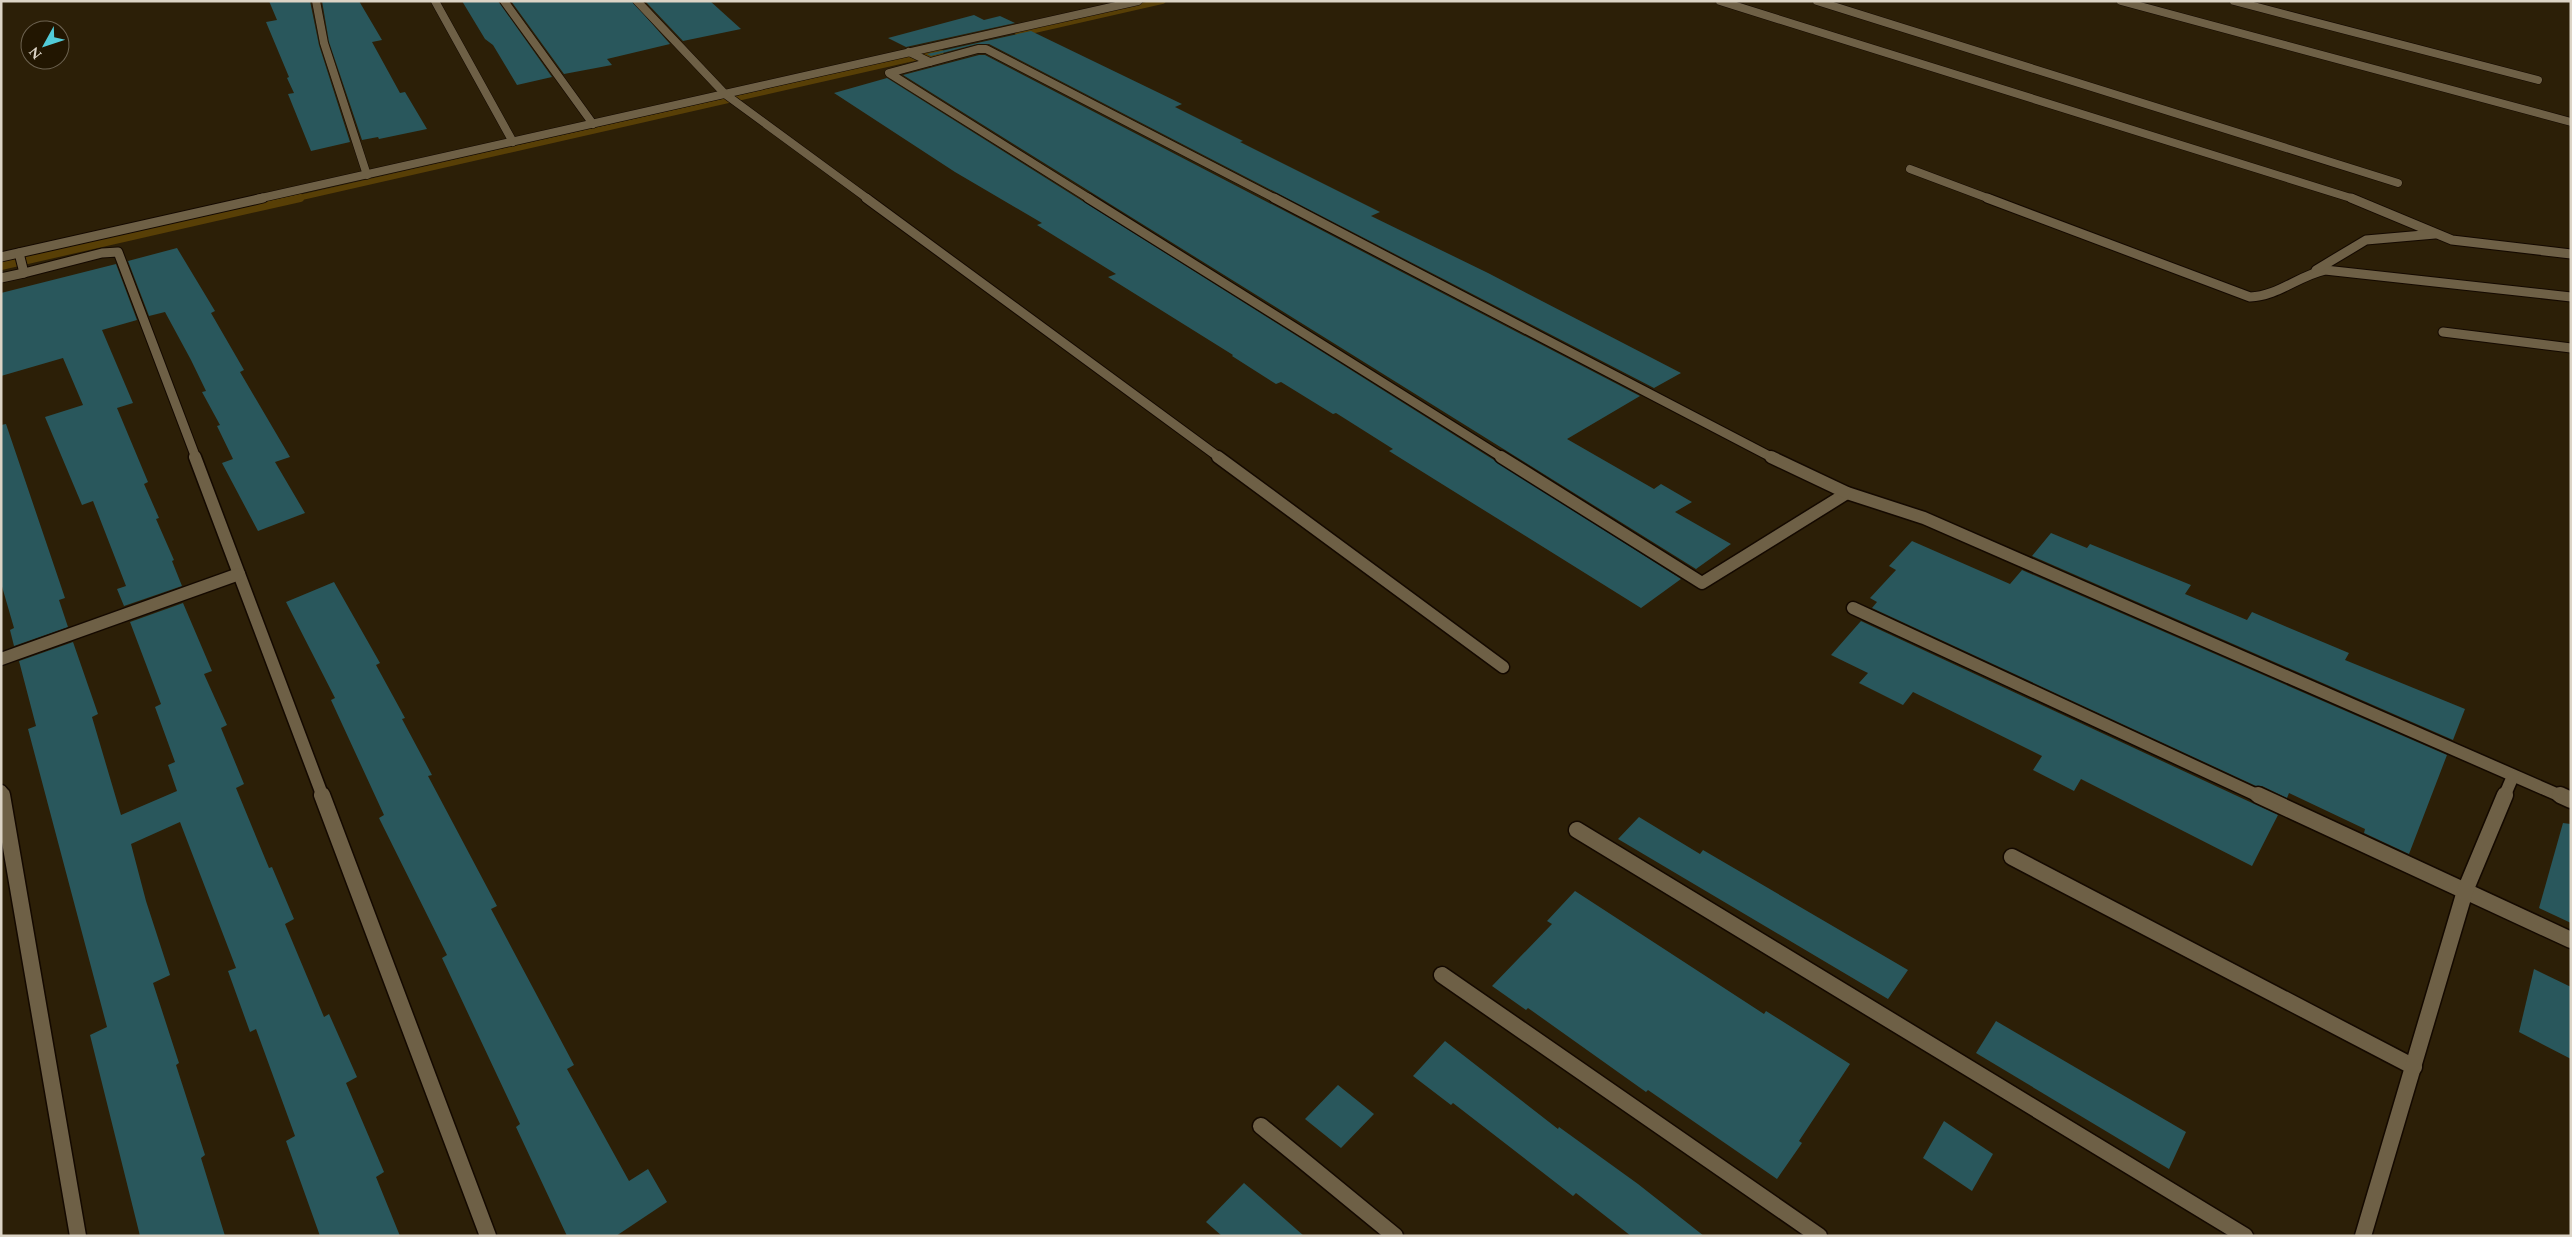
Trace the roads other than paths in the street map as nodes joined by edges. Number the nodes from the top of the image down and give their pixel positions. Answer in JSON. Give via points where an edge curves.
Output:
{"nodes":[{"id":1,"x":316,"y":1,"type":"edge"},
{"id":2,"x":435,"y":1,"type":"edge"},
{"id":3,"x":504,"y":1,"type":"edge"},
{"id":4,"x":638,"y":1,"type":"edge"},
{"id":5,"x":1138,"y":1,"type":"edge"},
{"id":6,"x":1720,"y":1,"type":"edge"},
{"id":7,"x":1817,"y":1,"type":"edge"},
{"id":8,"x":2121,"y":1,"type":"edge"},
{"id":9,"x":2234,"y":1,"type":"edge"},
{"id":10,"x":911,"y":54,"type":"junction"},
{"id":11,"x":928,"y":61,"type":"junction"},
{"id":12,"x":2538,"y":80,"type":"dead end"},
{"id":13,"x":726,"y":94,"type":"junction"},
{"id":14,"x":2571,"y":122,"type":"edge"},
{"id":15,"x":593,"y":124,"type":"junction"},
{"id":16,"x":513,"y":142,"type":"junction"},
{"id":17,"x":1910,"y":168,"type":"dead end"},
{"id":18,"x":367,"y":175,"type":"junction"},
{"id":19,"x":2398,"y":183,"type":"dead end"},
{"id":20,"x":2438,"y":234,"type":"junction"},
{"id":21,"x":2571,"y":254,"type":"edge"},
{"id":22,"x":20,"y":255,"type":"junction"},
{"id":23,"x":1,"y":257,"type":"edge"},
{"id":24,"x":23,"y":271,"type":"junction"},
{"id":25,"x":2313,"y":272,"type":"junction"},
{"id":26,"x":1,"y":278,"type":"edge"},
{"id":27,"x":2571,"y":297,"type":"edge"},
{"id":28,"x":2443,"y":332,"type":"dead end"},
{"id":29,"x":2571,"y":348,"type":"edge"},
{"id":30,"x":1847,"y":493,"type":"junction"},
{"id":31,"x":239,"y":574,"type":"junction"},
{"id":32,"x":1853,"y":608,"type":"dead end"},
{"id":33,"x":1,"y":659,"type":"edge"},
{"id":34,"x":1503,"y":668,"type":"dead end"},
{"id":35,"x":2513,"y":776,"type":"junction"},
{"id":36,"x":1,"y":791,"type":"edge"},
{"id":37,"x":2571,"y":800,"type":"edge"},
{"id":38,"x":1577,"y":830,"type":"dead end"},
{"id":39,"x":2012,"y":857,"type":"dead end"},
{"id":40,"x":2465,"y":891,"type":"junction"},
{"id":41,"x":2571,"y":940,"type":"edge"},
{"id":42,"x":1442,"y":975,"type":"dead end"},
{"id":43,"x":2414,"y":1067,"type":"junction"},
{"id":44,"x":1261,"y":1126,"type":"dead end"},
{"id":45,"x":78,"y":1236,"type":"edge"},
{"id":46,"x":488,"y":1236,"type":"edge"},
{"id":47,"x":1396,"y":1236,"type":"edge"},
{"id":48,"x":1819,"y":1236,"type":"edge"},
{"id":49,"x":2245,"y":1236,"type":"edge"},
{"id":50,"x":2363,"y":1236,"type":"edge"}],
"edges":[{"from":1,"to":18,"type":"street","via":[[324,42]]},
{"from":2,"to":16,"type":"street"},
{"from":3,"to":15,"type":"street"},
{"from":4,"to":13,"type":"street"},
{"from":5,"to":10,"type":"street"},
{"from":6,"to":20,"type":"street","via":[[2323,188]]},
{"from":7,"to":19,"type":"street"},
{"from":8,"to":14,"type":"street"},
{"from":9,"to":12,"type":"street"},
{"from":10,"to":11,"type":"street"},
{"from":10,"to":13,"type":"street"},
{"from":11,"to":30,"type":"street","via":[[986,49],[1776,460]]},
{"from":11,"to":30,"type":"street","via":[[889,73],[1702,583]]},
{"from":13,"to":15,"type":"street"},
{"from":13,"to":34,"type":"street"},
{"from":15,"to":16,"type":"street"},
{"from":16,"to":18,"type":"street"},
{"from":17,"to":25,"type":"street","via":[[2250,297],[2265,296]]},
{"from":18,"to":22,"type":"street"},
{"from":20,"to":21,"type":"street","via":[[2463,242]]},
{"from":20,"to":25,"type":"street","via":[[2366,240]]},
{"from":22,"to":23,"type":"street"},
{"from":22,"to":24,"type":"street"},
{"from":24,"to":26,"type":"street"},
{"from":24,"to":31,"type":"street","via":[[118,252]]},
{"from":25,"to":27,"type":"street","via":[[2335,270]]},
{"from":28,"to":29,"type":"street"},
{"from":30,"to":35,"type":"street","via":[[1941,525]]},
{"from":31,"to":33,"type":"street"},
{"from":31,"to":46,"type":"street"},
{"from":32,"to":40,"type":"street"},
{"from":35,"to":37,"type":"street"},
{"from":35,"to":40,"type":"street"},
{"from":36,"to":45,"type":"street"},
{"from":38,"to":49,"type":"street"},
{"from":39,"to":43,"type":"street"},
{"from":40,"to":41,"type":"street"},
{"from":40,"to":43,"type":"street"},
{"from":42,"to":48,"type":"street"},
{"from":43,"to":50,"type":"street"},
{"from":44,"to":47,"type":"street"}]}
